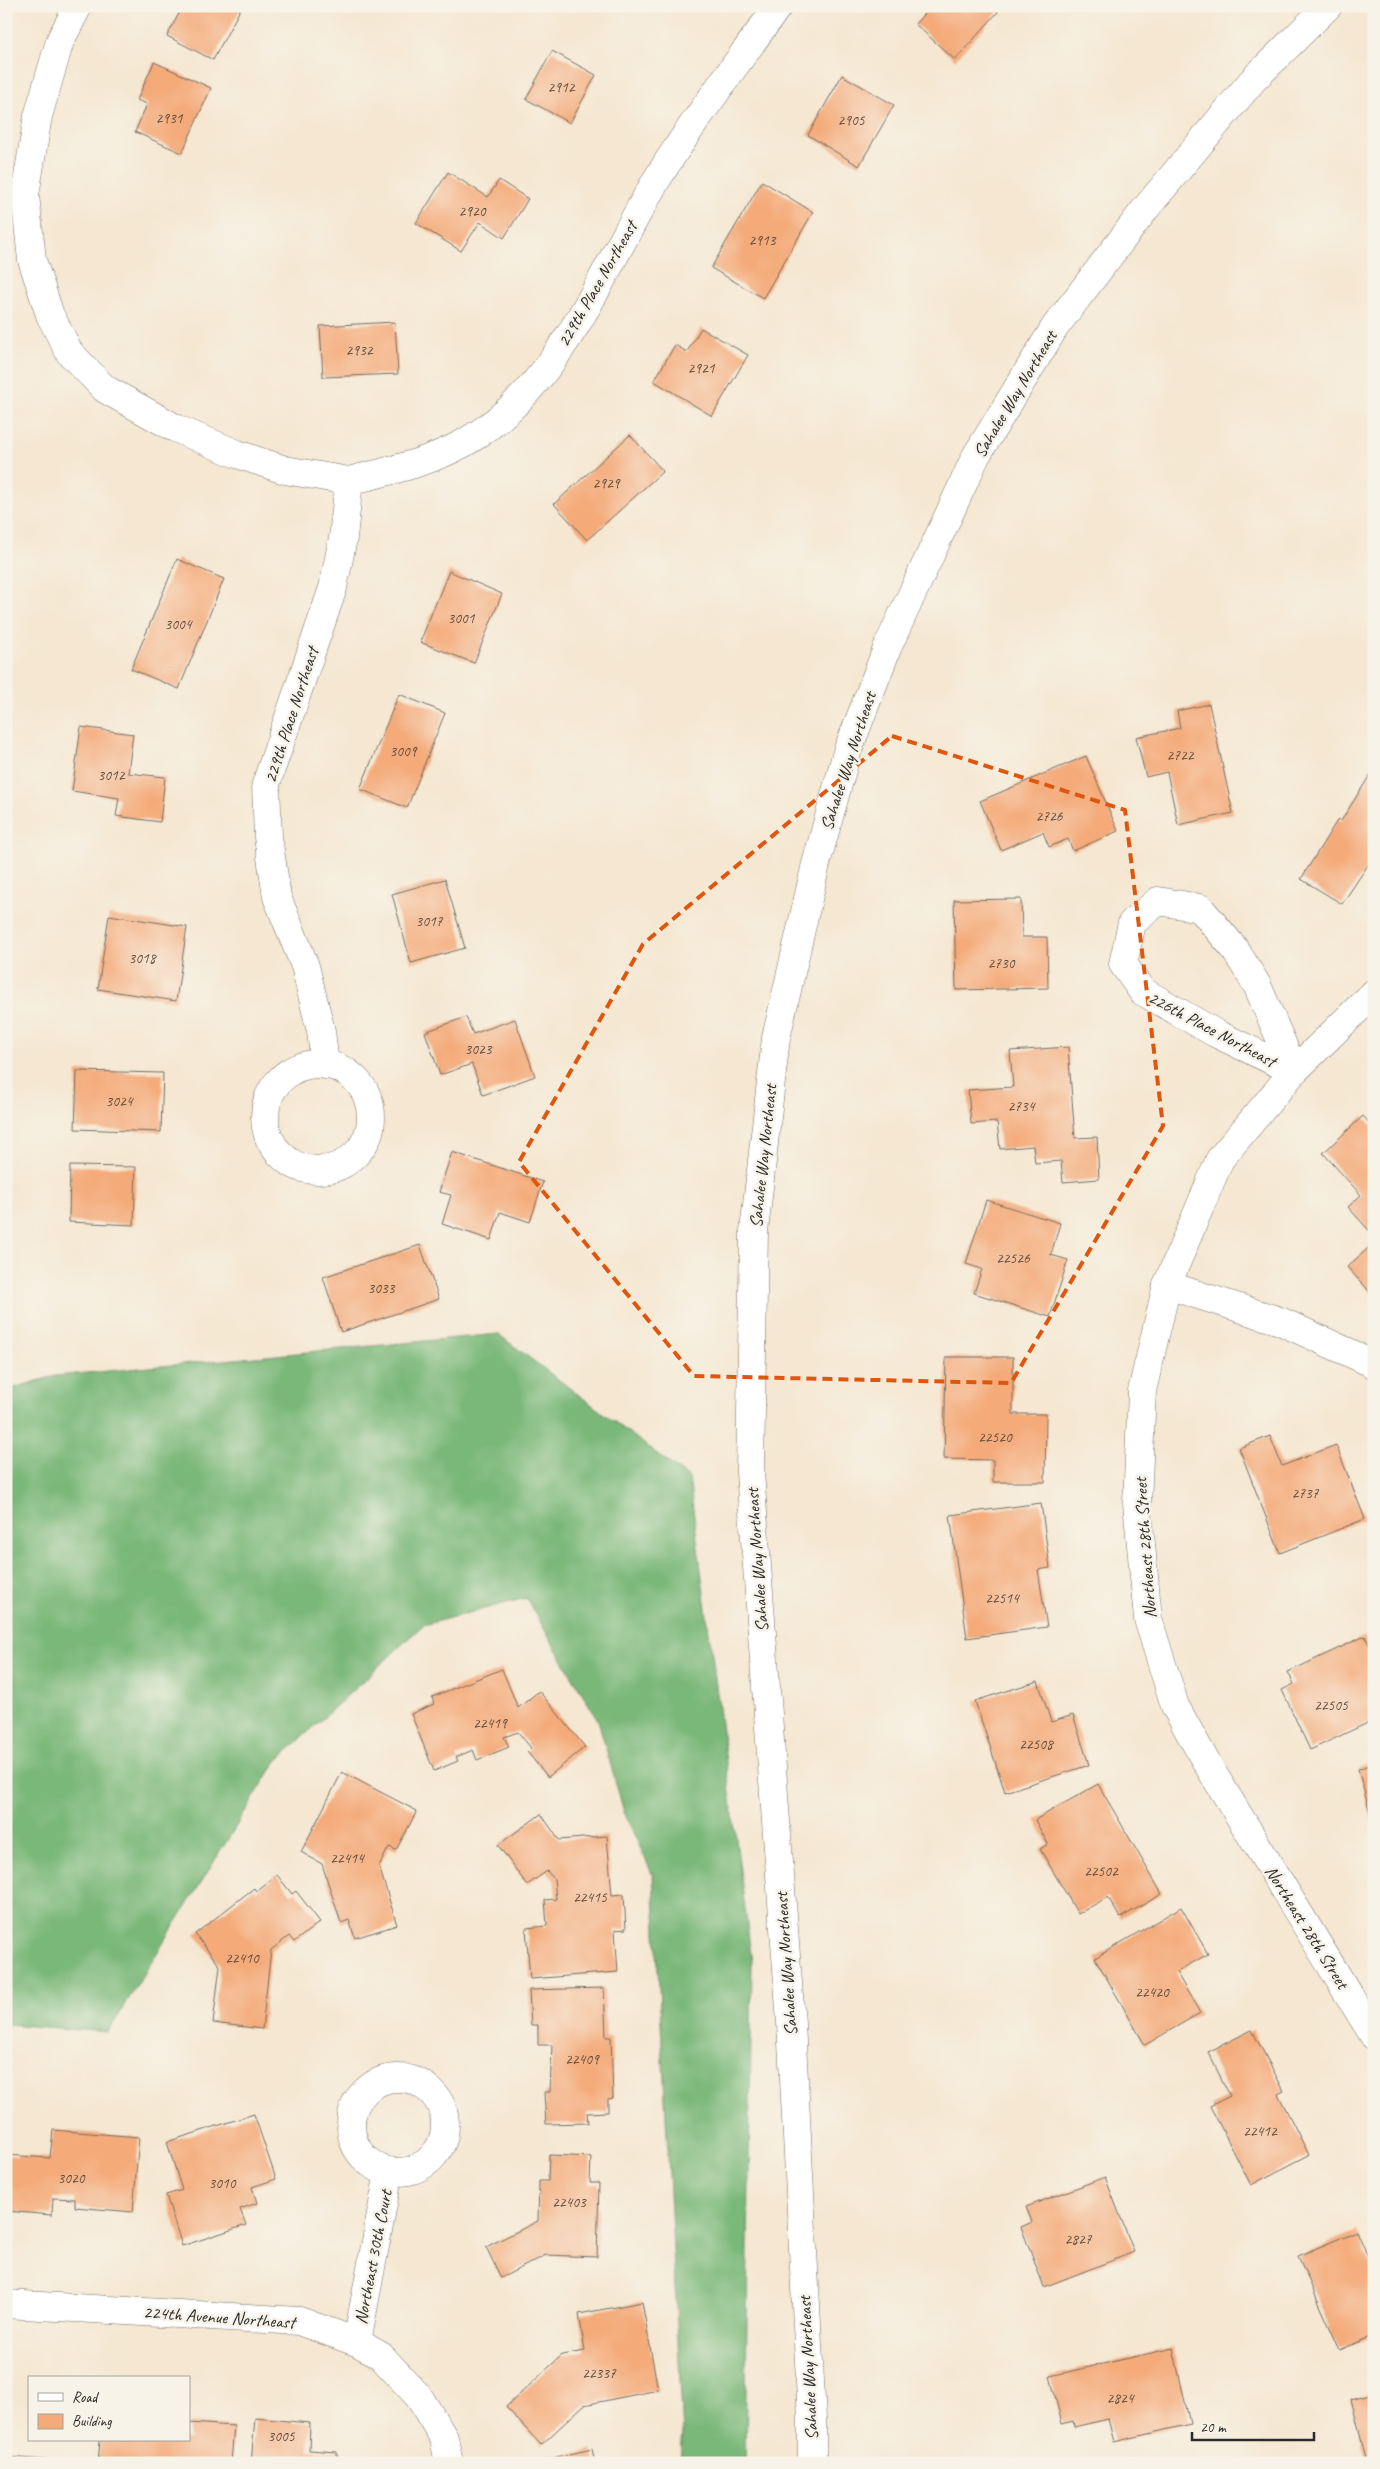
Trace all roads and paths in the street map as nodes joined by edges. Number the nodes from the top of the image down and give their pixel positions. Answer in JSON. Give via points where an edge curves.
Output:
{"nodes":[{"id":1,"x":78,"y":6,"type":"edge"},
{"id":2,"x":778,"y":6,"type":"edge"},
{"id":3,"x":1328,"y":6,"type":"edge"},
{"id":4,"x":16,"y":199,"type":"edge"},
{"id":5,"x":349,"y":481,"type":"junction"},
{"id":6,"x":1374,"y":993,"type":"edge"},
{"id":7,"x":325,"y":1065,"type":"dead end"},
{"id":8,"x":1294,"y":1071,"type":"junction"},
{"id":9,"x":1167,"y":1285,"type":"junction"},
{"id":10,"x":1374,"y":1364,"type":"edge"},
{"id":11,"x":1374,"y":2036,"type":"edge"},
{"id":12,"x":389,"y":2172,"type":"dead end"},
{"id":13,"x":6,"y":2304,"type":"edge"},
{"id":14,"x":357,"y":2342,"type":"junction"},
{"id":15,"x":446,"y":2450,"type":"edge"},
{"id":16,"x":812,"y":2463,"type":"edge"}],
"edges":[{"from":1,"to":4,"type":"street","name":"229th Place Northeast","via":[[60,41]]},
{"from":2,"to":5,"type":"street","name":"229th Place Northeast","via":[[662,171],[573,332],[514,407],[464,443],[408,467]]},
{"from":3,"to":16,"type":"street","name":"Sahalee Way Northeast","via":[[1252,81],[1146,208],[1055,327],[976,456],[888,646],[847,752],[816,864],[776,1038],[754,1231],[750,1472],[791,2023]]},
{"from":4,"to":5,"type":"street","name":"229th Place Northeast","via":[[50,315],[69,352],[105,390],[175,428],[237,454],[285,470]]},
{"from":5,"to":7,"type":"street","name":"229th Place Northeast","via":[[333,588],[266,784],[268,837],[277,897],[305,966],[321,1031]]},
{"from":6,"to":8,"type":"street","name":"226th Place Northeast"},
{"from":8,"to":8,"type":"street","name":"226th Place Northeast","via":[[1257,985],[1234,948],[1200,908],[1158,901],[1132,924],[1123,964],[1142,992],[1215,1033]]},
{"from":8,"to":9,"type":"street","name":"Northeast 28th Street","via":[[1220,1159]]},
{"from":9,"to":10,"type":"street","via":[[1280,1321]]},
{"from":9,"to":11,"type":"street","name":"Northeast 28th Street","via":[[1142,1391],[1138,1503],[1148,1618],[1179,1714]]},
{"from":12,"to":14,"type":"street","name":"Northeast 30th Court"},
{"from":13,"to":14,"type":"street","name":"224th Avenue Northeast","via":[[299,2321]]},
{"from":14,"to":15,"type":"street","name":"224th Avenue Northeast","via":[[381,2356],[419,2397]]}]}
